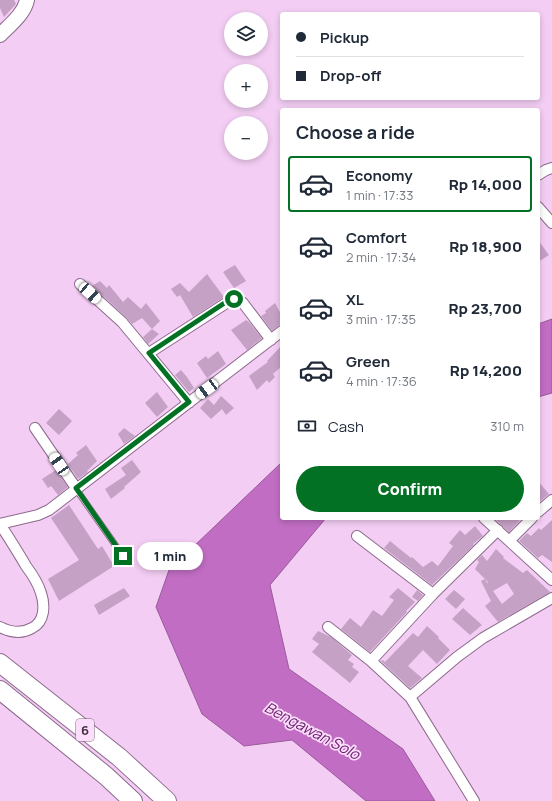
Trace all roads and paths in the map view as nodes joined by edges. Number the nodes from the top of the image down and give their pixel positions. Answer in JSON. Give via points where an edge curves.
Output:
{"nodes":[{"id":1,"x":27,"y":0,"type":"edge"},
{"id":2,"x":0,"y":35,"type":"edge"},
{"id":3,"x":552,"y":168,"type":"edge"},
{"id":4,"x":540,"y":174,"type":"edge"},
{"id":5,"x":540,"y":209,"type":"edge"},
{"id":6,"x":552,"y":223,"type":"edge"},
{"id":7,"x":80,"y":284,"type":"dead end"},
{"id":8,"x":280,"y":333,"type":"edge"},
{"id":9,"x":271,"y":340,"type":"junction"},
{"id":10,"x":149,"y":353,"type":"junction"},
{"id":11,"x":189,"y":402,"type":"junction"},
{"id":12,"x":35,"y":428,"type":"dead end"},
{"id":13,"x":76,"y":488,"type":"junction"},
{"id":14,"x":551,"y":503,"type":"edge"},
{"id":15,"x":540,"y":511,"type":"edge"},
{"id":16,"x":486,"y":520,"type":"edge"},
{"id":17,"x":530,"y":520,"type":"edge"},
{"id":18,"x":0,"y":524,"type":"edge"},
{"id":19,"x":498,"y":530,"type":"junction"},
{"id":20,"x":357,"y":536,"type":"dead end"},
{"id":21,"x":510,"y":540,"type":"junction"},
{"id":22,"x":123,"y":556,"type":"dead end"},
{"id":23,"x":552,"y":580,"type":"edge"},
{"id":24,"x":433,"y":594,"type":"junction"},
{"id":25,"x":552,"y":598,"type":"edge"},
{"id":26,"x":0,"y":627,"type":"edge"},
{"id":27,"x":328,"y":627,"type":"dead end"},
{"id":28,"x":371,"y":661,"type":"junction"},
{"id":29,"x":0,"y":662,"type":"edge"},
{"id":30,"x":0,"y":690,"type":"edge"},
{"id":31,"x":410,"y":697,"type":"junction"},
{"id":32,"x":133,"y":801,"type":"edge"},
{"id":33,"x":167,"y":801,"type":"edge"},
{"id":34,"x":474,"y":801,"type":"edge"}],
"edges":[{"from":1,"to":2,"type":"street","via":[[20,15]]},
{"from":3,"to":4,"type":"street"},
{"from":5,"to":6,"type":"street"},
{"from":7,"to":10,"type":"street","via":[[122,322]]},
{"from":8,"to":9,"type":"street"},
{"from":9,"to":10,"type":"street","via":[[240,301],[231,300]]},
{"from":9,"to":11,"type":"street"},
{"from":10,"to":11,"type":"street"},
{"from":11,"to":13,"type":"street"},
{"from":12,"to":13,"type":"street"},
{"from":13,"to":18,"type":"street","via":[[55,506],[43,512]]},
{"from":13,"to":22,"type":"lane"},
{"from":14,"to":15,"type":"street"},
{"from":16,"to":19,"type":"street"},
{"from":17,"to":21,"type":"street"},
{"from":18,"to":26,"type":"street","via":[[37,582],[42,593],[43,613],[42,621],[31,629],[15,632]]},
{"from":19,"to":21,"type":"street"},
{"from":19,"to":24,"type":"street"},
{"from":20,"to":24,"type":"street"},
{"from":21,"to":23,"type":"street"},
{"from":24,"to":28,"type":"street"},
{"from":25,"to":31,"type":"street","via":[[483,638]]},
{"from":27,"to":28,"type":"street"},
{"from":28,"to":31,"type":"street"},
{"from":29,"to":33,"type":"highway","number":"6","via":[[119,757]]},
{"from":30,"to":32,"type":"highway","number":"6"},
{"from":31,"to":34,"type":"street"}]}
